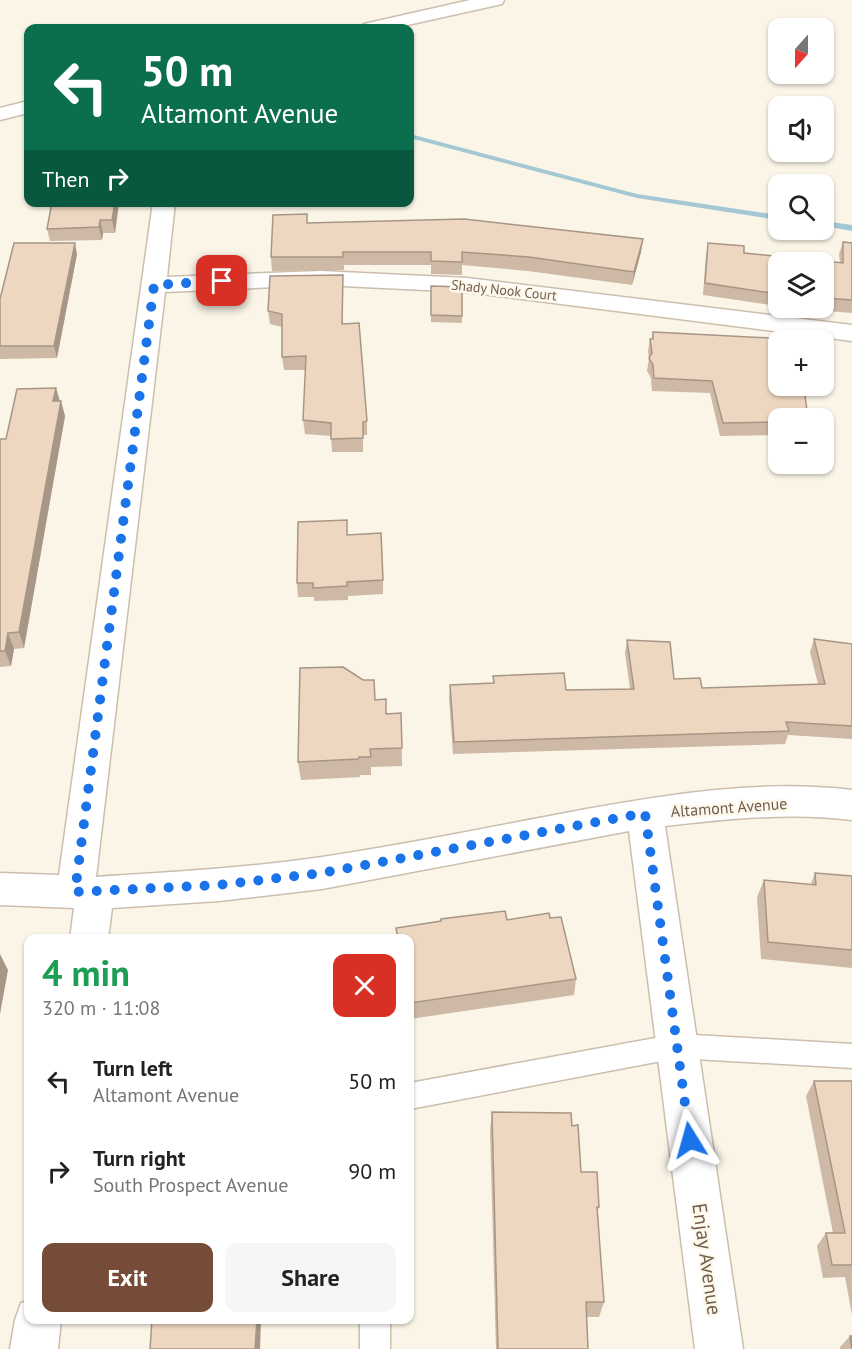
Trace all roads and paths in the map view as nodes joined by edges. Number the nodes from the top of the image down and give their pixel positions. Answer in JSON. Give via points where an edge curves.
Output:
{"nodes":[{"id":1,"x":495,"y":0,"type":"edge"},
{"id":2,"x":389,"y":24,"type":"edge"},
{"id":3,"x":24,"y":108,"type":"edge"},
{"id":4,"x":0,"y":114,"type":"edge"},
{"id":5,"x":163,"y":207,"type":"edge"},
{"id":6,"x":154,"y":285,"type":"junction"},
{"id":7,"x":852,"y":333,"type":"edge"},
{"id":8,"x":852,"y":805,"type":"edge"},
{"id":9,"x":645,"y":813,"type":"junction"},
{"id":10,"x":0,"y":889,"type":"edge"},
{"id":11,"x":85,"y":892,"type":"junction"},
{"id":12,"x":88,"y":934,"type":"edge"},
{"id":13,"x":678,"y":1046,"type":"junction"},
{"id":14,"x":852,"y":1056,"type":"edge"},
{"id":15,"x":414,"y":1095,"type":"edge"},
{"id":16,"x":37,"y":1324,"type":"edge"},
{"id":17,"x":375,"y":1324,"type":"edge"},
{"id":18,"x":34,"y":1349,"type":"edge"},
{"id":19,"x":375,"y":1349,"type":"edge"},
{"id":20,"x":719,"y":1349,"type":"edge"}],
"edges":[{"from":1,"to":2,"type":"street"},
{"from":3,"to":4,"type":"street"},
{"from":5,"to":6,"type":"street"},
{"from":6,"to":7,"type":"street","name":"Shady Nook Court","via":[[321,278],[467,285]]},
{"from":6,"to":11,"type":"street"},
{"from":8,"to":9,"type":"street","name":"Altamont Avenue","via":[[738,803]]},
{"from":9,"to":11,"type":"street","name":"Altamont Avenue","via":[[322,873],[219,885]]},
{"from":9,"to":13,"type":"street","name":"Enjay Avenue"},
{"from":10,"to":11,"type":"street","name":"Altamont Avenue"},
{"from":11,"to":12,"type":"street"},
{"from":13,"to":14,"type":"lane"},
{"from":13,"to":15,"type":"lane"},
{"from":13,"to":20,"type":"street","name":"Enjay Avenue"},
{"from":16,"to":18,"type":"street"},
{"from":17,"to":19,"type":"lane"}]}
